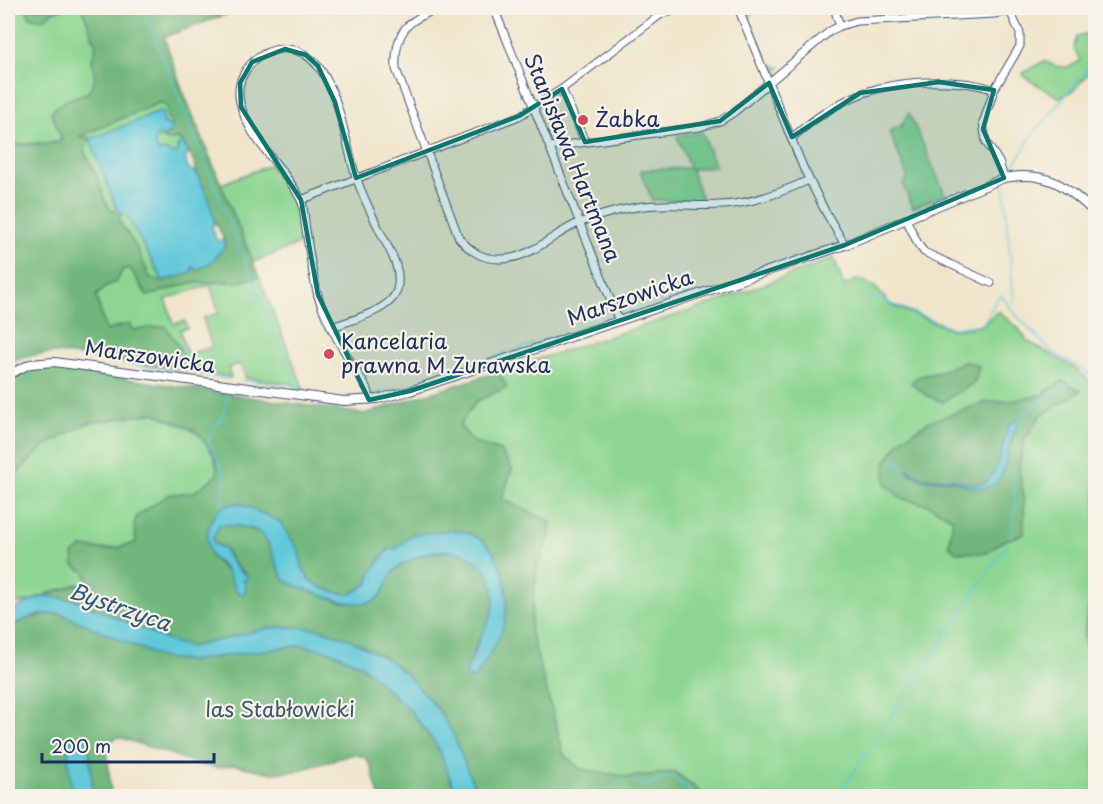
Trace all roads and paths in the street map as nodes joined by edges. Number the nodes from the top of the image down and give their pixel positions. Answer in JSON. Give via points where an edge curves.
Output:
{"nodes":[{"id":1,"x":441,"y":8,"type":"edge"},
{"id":2,"x":494,"y":8,"type":"edge"},
{"id":3,"x":679,"y":8,"type":"edge"},
{"id":4,"x":738,"y":8,"type":"edge"},
{"id":5,"x":834,"y":8,"type":"edge"},
{"id":6,"x":1009,"y":9,"type":"edge"},
{"id":7,"x":840,"y":26,"type":"junction"},
{"id":8,"x":769,"y":83,"type":"junction"},
{"id":9,"x":562,"y":89,"type":"junction"},
{"id":10,"x":994,"y":90,"type":"junction"},
{"id":11,"x":534,"y":108,"type":"junction"},
{"id":12,"x":792,"y":138,"type":"junction"},
{"id":13,"x":585,"y":142,"type":"junction"},
{"id":14,"x":550,"y":147,"type":"junction"},
{"id":15,"x":427,"y":152,"type":"junction"},
{"id":16,"x":356,"y":178,"type":"junction"},
{"id":17,"x":1004,"y":178,"type":"junction"},
{"id":18,"x":809,"y":180,"type":"junction"},
{"id":19,"x":301,"y":200,"type":"junction"},
{"id":20,"x":1095,"y":213,"type":"edge"},
{"id":21,"x":906,"y":219,"type":"junction"},
{"id":22,"x":581,"y":222,"type":"junction"},
{"id":23,"x":845,"y":245,"type":"junction"},
{"id":24,"x":991,"y":283,"type":"dead end"},
{"id":25,"x":619,"y":321,"type":"junction"},
{"id":26,"x":332,"y":327,"type":"junction"},
{"id":27,"x":8,"y":375,"type":"edge"},
{"id":28,"x":369,"y":400,"type":"junction"}],
"edges":[{"from":1,"to":15,"type":"street","via":[[403,30],[395,51],[396,69]]},
{"from":2,"to":11,"type":"street","name":"Stanisława Hartmana"},
{"from":3,"to":9,"type":"street","via":[[660,15]]},
{"from":4,"to":8,"type":"street"},
{"from":5,"to":7,"type":"street"},
{"from":6,"to":7,"type":"street","via":[[994,14],[857,21]]},
{"from":6,"to":10,"type":"street","via":[[1020,33],[1020,46]]},
{"from":7,"to":8,"type":"street"},
{"from":8,"to":12,"type":"street"},
{"from":8,"to":13,"type":"street","via":[[720,121]]},
{"from":9,"to":11,"type":"street"},
{"from":9,"to":13,"type":"street"},
{"from":10,"to":12,"type":"street","via":[[939,82],[882,87],[829,109]]},
{"from":10,"to":17,"type":"street","via":[[983,129]]},
{"from":11,"to":14,"type":"street","name":"Stanisława Hartmana"},
{"from":11,"to":15,"type":"street"},
{"from":12,"to":18,"type":"street"},
{"from":13,"to":14,"type":"street"},
{"from":14,"to":22,"type":"street","name":"Stanisława Hartmana"},
{"from":15,"to":16,"type":"street"},
{"from":15,"to":22,"type":"street","via":[[459,238],[470,251],[485,258],[519,256]]},
{"from":16,"to":19,"type":"street"},
{"from":16,"to":19,"type":"street","via":[[335,102],[318,66],[297,51],[269,52],[244,72],[240,103],[257,138]]},
{"from":16,"to":26,"type":"street","via":[[391,250],[397,291],[385,307]]},
{"from":17,"to":20,"type":"street","name":"Marszowicka","via":[[1028,175],[1051,180]]},
{"from":17,"to":21,"type":"street","name":"Marszowicka"},
{"from":18,"to":22,"type":"street","via":[[739,204],[637,207]]},
{"from":18,"to":23,"type":"street"},
{"from":19,"to":26,"type":"street","via":[[318,295]]},
{"from":21,"to":23,"type":"street","name":"Marszowicka"},
{"from":21,"to":24,"type":"street","via":[[924,252]]},
{"from":22,"to":25,"type":"street","name":"Stanisława Hartmana"},
{"from":23,"to":25,"type":"street","name":"Marszowicka"},
{"from":25,"to":28,"type":"street","name":"Marszowicka","via":[[410,391]]},
{"from":26,"to":28,"type":"street","via":[[369,392]]},
{"from":27,"to":28,"type":"street","name":"Marszowicka","via":[[30,364],[54,362],[344,401]]}]}
